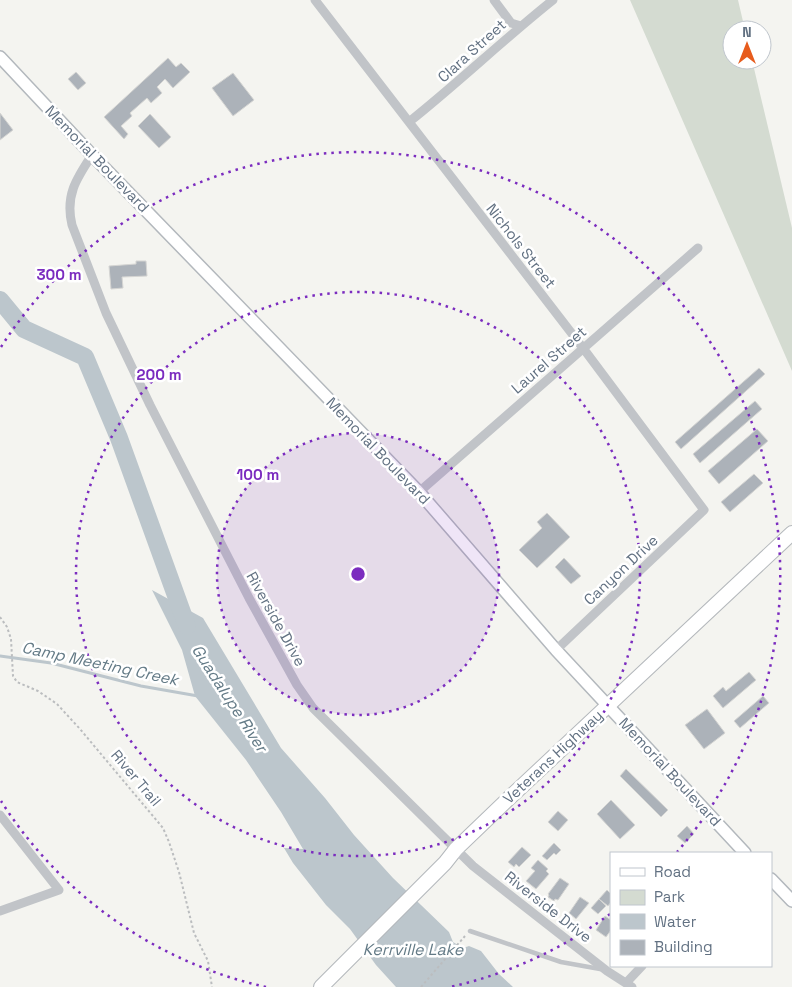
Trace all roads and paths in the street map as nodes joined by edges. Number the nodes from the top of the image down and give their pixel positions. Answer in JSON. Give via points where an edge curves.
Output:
{"nodes":[{"id":1,"x":315,"y":0,"type":"edge"},
{"id":2,"x":494,"y":0,"type":"edge"},
{"id":3,"x":554,"y":0,"type":"edge"},
{"id":4,"x":521,"y":26,"type":"junction"},
{"id":5,"x":0,"y":57,"type":"edge"},
{"id":6,"x":409,"y":122,"type":"junction"},
{"id":7,"x":92,"y":155,"type":"junction"},
{"id":8,"x":698,"y":248,"type":"dead end"},
{"id":9,"x":583,"y":348,"type":"junction"},
{"id":10,"x":419,"y":492,"type":"junction"},
{"id":11,"x":704,"y":510,"type":"joint"},
{"id":12,"x":792,"y":533,"type":"edge"},
{"id":13,"x":0,"y":617,"type":"edge"},
{"id":14,"x":556,"y":650,"type":"junction"},
{"id":15,"x":608,"y":705,"type":"junction"},
{"id":16,"x":0,"y":815,"type":"edge"},
{"id":17,"x":456,"y":850,"type":"junction"},
{"id":18,"x":745,"y":852,"type":"edge"},
{"id":19,"x":772,"y":880,"type":"edge"},
{"id":20,"x":792,"y":901,"type":"edge"},
{"id":21,"x":0,"y":911,"type":"edge"},
{"id":22,"x":470,"y":930,"type":"dead end"},
{"id":23,"x":461,"y":941,"type":"dead end"},
{"id":24,"x":641,"y":967,"type":"edge"},
{"id":25,"x":607,"y":970,"type":"junction"},
{"id":26,"x":629,"y":985,"type":"edge"},
{"id":27,"x":212,"y":987,"type":"edge"},
{"id":28,"x":321,"y":987,"type":"edge"},
{"id":29,"x":421,"y":987,"type":"edge"}],
"edges":[{"from":1,"to":6,"type":"street","name":"Nichols Street"},
{"from":2,"to":4,"type":"street","via":[[511,24]]},
{"from":3,"to":4,"type":"street","name":"Clara Street"},
{"from":4,"to":6,"type":"street","name":"Clara Street"},
{"from":5,"to":7,"type":"main road","name":"Memorial Boulevard"},
{"from":6,"to":9,"type":"street","name":"Nichols Street"},
{"from":7,"to":10,"type":"main road","name":"Memorial Boulevard"},
{"from":7,"to":17,"type":"street","name":"Riverside Drive","via":[[72,187],[69,212],[72,225],[106,313],[249,598],[313,708]]},
{"from":8,"to":9,"type":"street","name":"Laurel Street"},
{"from":9,"to":10,"type":"street","name":"Laurel Street"},
{"from":9,"to":11,"type":"street","name":"Nichols Street"},
{"from":10,"to":14,"type":"main road","name":"Memorial Boulevard"},
{"from":11,"to":14,"type":"street","name":"Canyon Drive"},
{"from":12,"to":15,"type":"main road","name":"Veterans Highway"},
{"from":13,"to":27,"type":"path","name":"River Trail","via":[[11,639],[12,676],[57,704],[163,828],[179,872],[194,933],[208,961]]},
{"from":14,"to":15,"type":"main road","name":"Memorial Boulevard"},
{"from":15,"to":17,"type":"main road","name":"Veterans Highway"},
{"from":15,"to":18,"type":"main road","name":"Memorial Boulevard"},
{"from":16,"to":21,"type":"street","via":[[59,890]]},
{"from":17,"to":25,"type":"street","name":"Riverside Drive"},
{"from":17,"to":28,"type":"main road","name":"Veterans Highway"},
{"from":19,"to":20,"type":"main road"},
{"from":22,"to":25,"type":"lane","via":[[561,962]]},
{"from":23,"to":29,"type":"path"},
{"from":24,"to":26,"type":"street"},
{"from":25,"to":26,"type":"street","name":"Riverside Drive"}]}
